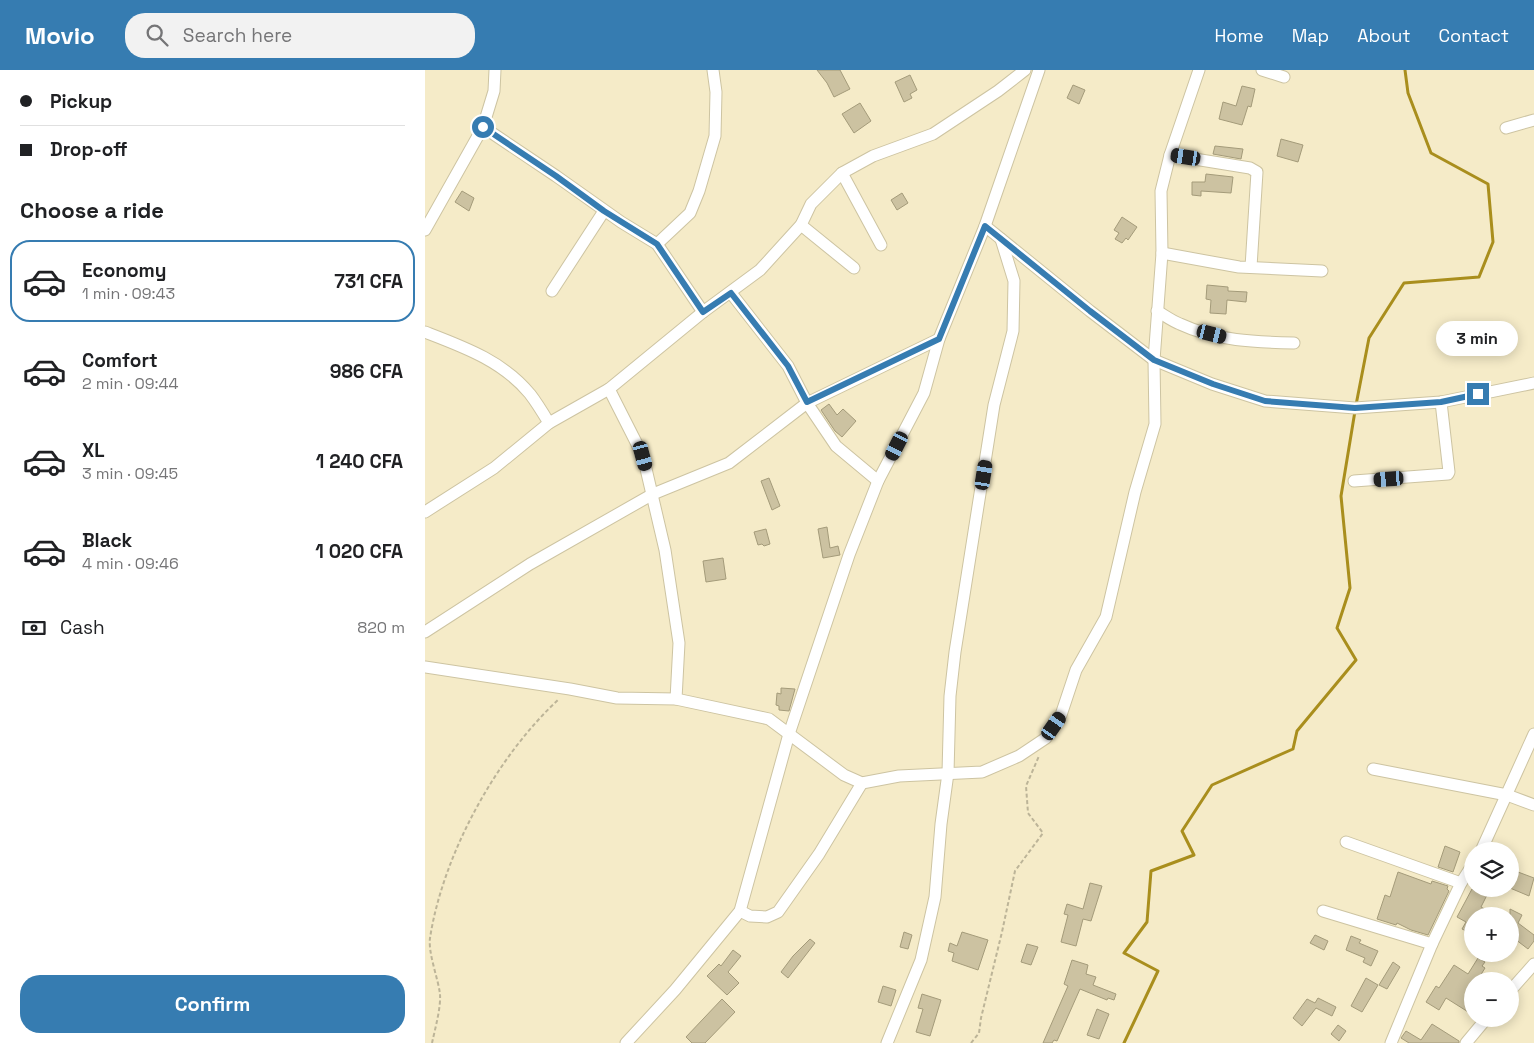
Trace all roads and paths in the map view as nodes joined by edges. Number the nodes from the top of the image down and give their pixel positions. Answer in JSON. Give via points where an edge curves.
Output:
{"nodes":[{"id":1,"x":495,"y":70,"type":"edge"},
{"id":2,"x":713,"y":70,"type":"edge"},
{"id":3,"x":1025,"y":70,"type":"edge"},
{"id":4,"x":1039,"y":70,"type":"edge"},
{"id":5,"x":1199,"y":70,"type":"edge"},
{"id":6,"x":1262,"y":70,"type":"edge"},
{"id":7,"x":1284,"y":77,"type":"dead end"},
{"id":8,"x":1534,"y":120,"type":"edge"},
{"id":9,"x":483,"y":127,"type":"junction"},
{"id":10,"x":1506,"y":128,"type":"dead end"},
{"id":11,"x":1170,"y":155,"type":"junction"},
{"id":12,"x":842,"y":173,"type":"junction"},
{"id":13,"x":604,"y":211,"type":"junction"},
{"id":14,"x":801,"y":225,"type":"junction"},
{"id":15,"x":985,"y":226,"type":"junction"},
{"id":16,"x":425,"y":230,"type":"edge"},
{"id":17,"x":1001,"y":239,"type":"junction"},
{"id":18,"x":657,"y":244,"type":"junction"},
{"id":19,"x":881,"y":245,"type":"dead end"},
{"id":20,"x":1162,"y":253,"type":"junction"},
{"id":21,"x":1251,"y":267,"type":"junction"},
{"id":22,"x":855,"y":268,"type":"dead end"},
{"id":23,"x":1323,"y":271,"type":"dead end"},
{"id":24,"x":552,"y":291,"type":"dead end"},
{"id":25,"x":731,"y":293,"type":"junction"},
{"id":26,"x":1157,"y":311,"type":"junction"},
{"id":27,"x":703,"y":312,"type":"junction"},
{"id":28,"x":425,"y":332,"type":"edge"},
{"id":29,"x":939,"y":339,"type":"junction"},
{"id":30,"x":1294,"y":343,"type":"dead end"},
{"id":31,"x":1154,"y":360,"type":"junction"},
{"id":32,"x":1534,"y":382,"type":"edge"},
{"id":33,"x":609,"y":389,"type":"junction"},
{"id":34,"x":807,"y":402,"type":"junction"},
{"id":35,"x":1441,"y":402,"type":"junction"},
{"id":36,"x":549,"y":423,"type":"junction"},
{"id":37,"x":879,"y":481,"type":"junction"},
{"id":38,"x":1354,"y":481,"type":"dead end"},
{"id":39,"x":653,"y":494,"type":"junction"},
{"id":40,"x":425,"y":512,"type":"edge"},
{"id":41,"x":425,"y":632,"type":"edge"},
{"id":42,"x":425,"y":667,"type":"edge"},
{"id":43,"x":570,"y":689,"type":"junction"},
{"id":44,"x":676,"y":699,"type":"junction"},
{"id":45,"x":789,"y":734,"type":"junction"},
{"id":46,"x":1534,"y":734,"type":"edge"},
{"id":47,"x":1046,"y":738,"type":"junction"},
{"id":48,"x":1373,"y":769,"type":"dead end"},
{"id":49,"x":948,"y":773,"type":"junction"},
{"id":50,"x":862,"y":783,"type":"junction"},
{"id":51,"x":1507,"y":795,"type":"junction"},
{"id":52,"x":1534,"y":805,"type":"edge"},
{"id":53,"x":1346,"y":842,"type":"dead end"},
{"id":54,"x":1485,"y":842,"type":"edge"},
{"id":55,"x":1464,"y":878,"type":"edge"},
{"id":56,"x":1461,"y":883,"type":"junction"},
{"id":57,"x":740,"y":911,"type":"junction"},
{"id":58,"x":1323,"y":911,"type":"dead end"},
{"id":59,"x":1432,"y":944,"type":"junction"},
{"id":60,"x":1534,"y":964,"type":"edge"},
{"id":61,"x":1519,"y":981,"type":"edge"},
{"id":62,"x":1479,"y":1027,"type":"edge"},
{"id":63,"x":432,"y":1043,"type":"edge"},
{"id":64,"x":626,"y":1043,"type":"edge"},
{"id":65,"x":887,"y":1043,"type":"edge"},
{"id":66,"x":971,"y":1043,"type":"edge"},
{"id":67,"x":1391,"y":1043,"type":"edge"},
{"id":68,"x":1466,"y":1043,"type":"edge"}],
"edges":[{"from":1,"to":9,"type":"street","via":[[494,91]]},
{"from":2,"to":18,"type":"street","via":[[715,136],[699,191],[690,213]]},
{"from":3,"to":12,"type":"street","via":[[933,134],[873,156]]},
{"from":4,"to":15,"type":"street"},
{"from":5,"to":11,"type":"street"},
{"from":6,"to":7,"type":"street"},
{"from":8,"to":10,"type":"street"},
{"from":9,"to":13,"type":"street"},
{"from":9,"to":16,"type":"street"},
{"from":11,"to":20,"type":"street","via":[[1161,191]]},
{"from":11,"to":21,"type":"street","via":[[1250,168],[1257,172]]},
{"from":12,"to":14,"type":"street","via":[[811,204]]},
{"from":12,"to":19,"type":"street"},
{"from":13,"to":18,"type":"street"},
{"from":13,"to":24,"type":"street"},
{"from":14,"to":22,"type":"street"},
{"from":14,"to":25,"type":"street","via":[[761,270]]},
{"from":15,"to":17,"type":"street"},
{"from":15,"to":29,"type":"street"},
{"from":17,"to":31,"type":"street"},
{"from":17,"to":49,"type":"street","via":[[1014,281],[1013,331],[994,405],[955,652]]},
{"from":18,"to":27,"type":"street"},
{"from":20,"to":21,"type":"street"},
{"from":20,"to":26,"type":"street"},
{"from":21,"to":23,"type":"street"},
{"from":25,"to":27,"type":"street"},
{"from":25,"to":34,"type":"street","via":[[788,366]]},
{"from":26,"to":30,"type":"street","via":[[1180,324],[1227,338]]},
{"from":26,"to":31,"type":"street"},
{"from":27,"to":33,"type":"street"},
{"from":28,"to":36,"type":"street","via":[[497,364],[531,395]]},
{"from":29,"to":34,"type":"street"},
{"from":29,"to":37,"type":"street","via":[[923,393]]},
{"from":31,"to":35,"type":"street","via":[[1265,401],[1355,408]]},
{"from":31,"to":47,"type":"street","via":[[1155,424],[1135,492],[1106,617],[1076,670],[1061,716]]},
{"from":32,"to":35,"type":"street"},
{"from":33,"to":36,"type":"street"},
{"from":33,"to":39,"type":"street","via":[[643,456]]},
{"from":34,"to":37,"type":"street","via":[[836,446]]},
{"from":34,"to":39,"type":"street","via":[[729,463]]},
{"from":35,"to":38,"type":"street","via":[[1448,474]]},
{"from":36,"to":40,"type":"street","via":[[494,468]]},
{"from":37,"to":45,"type":"street","via":[[849,555]]},
{"from":39,"to":41,"type":"street","via":[[529,564]]},
{"from":39,"to":44,"type":"street","via":[[679,643]]},
{"from":42,"to":43,"type":"street"},
{"from":43,"to":44,"type":"street","via":[[617,698]]},
{"from":43,"to":63,"type":"path","via":[[540,716],[506,762],[463,832],[442,888],[430,940],[440,996]]},
{"from":44,"to":45,"type":"street","via":[[769,719]]},
{"from":45,"to":50,"type":"street","via":[[844,775]]},
{"from":45,"to":57,"type":"street"},
{"from":46,"to":51,"type":"street"},
{"from":47,"to":49,"type":"street","via":[[1019,756],[982,772]]},
{"from":47,"to":66,"type":"path","via":[[1026,786],[1028,813],[1043,833],[1015,871],[979,1033]]},
{"from":48,"to":51,"type":"street"},
{"from":49,"to":50,"type":"street","via":[[899,776]]},
{"from":49,"to":65,"type":"street","via":[[933,906],[921,960]]},
{"from":50,"to":57,"type":"street","via":[[819,854],[778,912],[767,917],[750,916]]},
{"from":51,"to":52,"type":"street"},
{"from":51,"to":54,"type":"street"},
{"from":53,"to":56,"type":"street"},
{"from":55,"to":56,"type":"street"},
{"from":56,"to":59,"type":"street"},
{"from":57,"to":64,"type":"street"},
{"from":58,"to":59,"type":"street"},
{"from":59,"to":67,"type":"street"},
{"from":60,"to":61,"type":"street"},
{"from":62,"to":68,"type":"street"}]}
